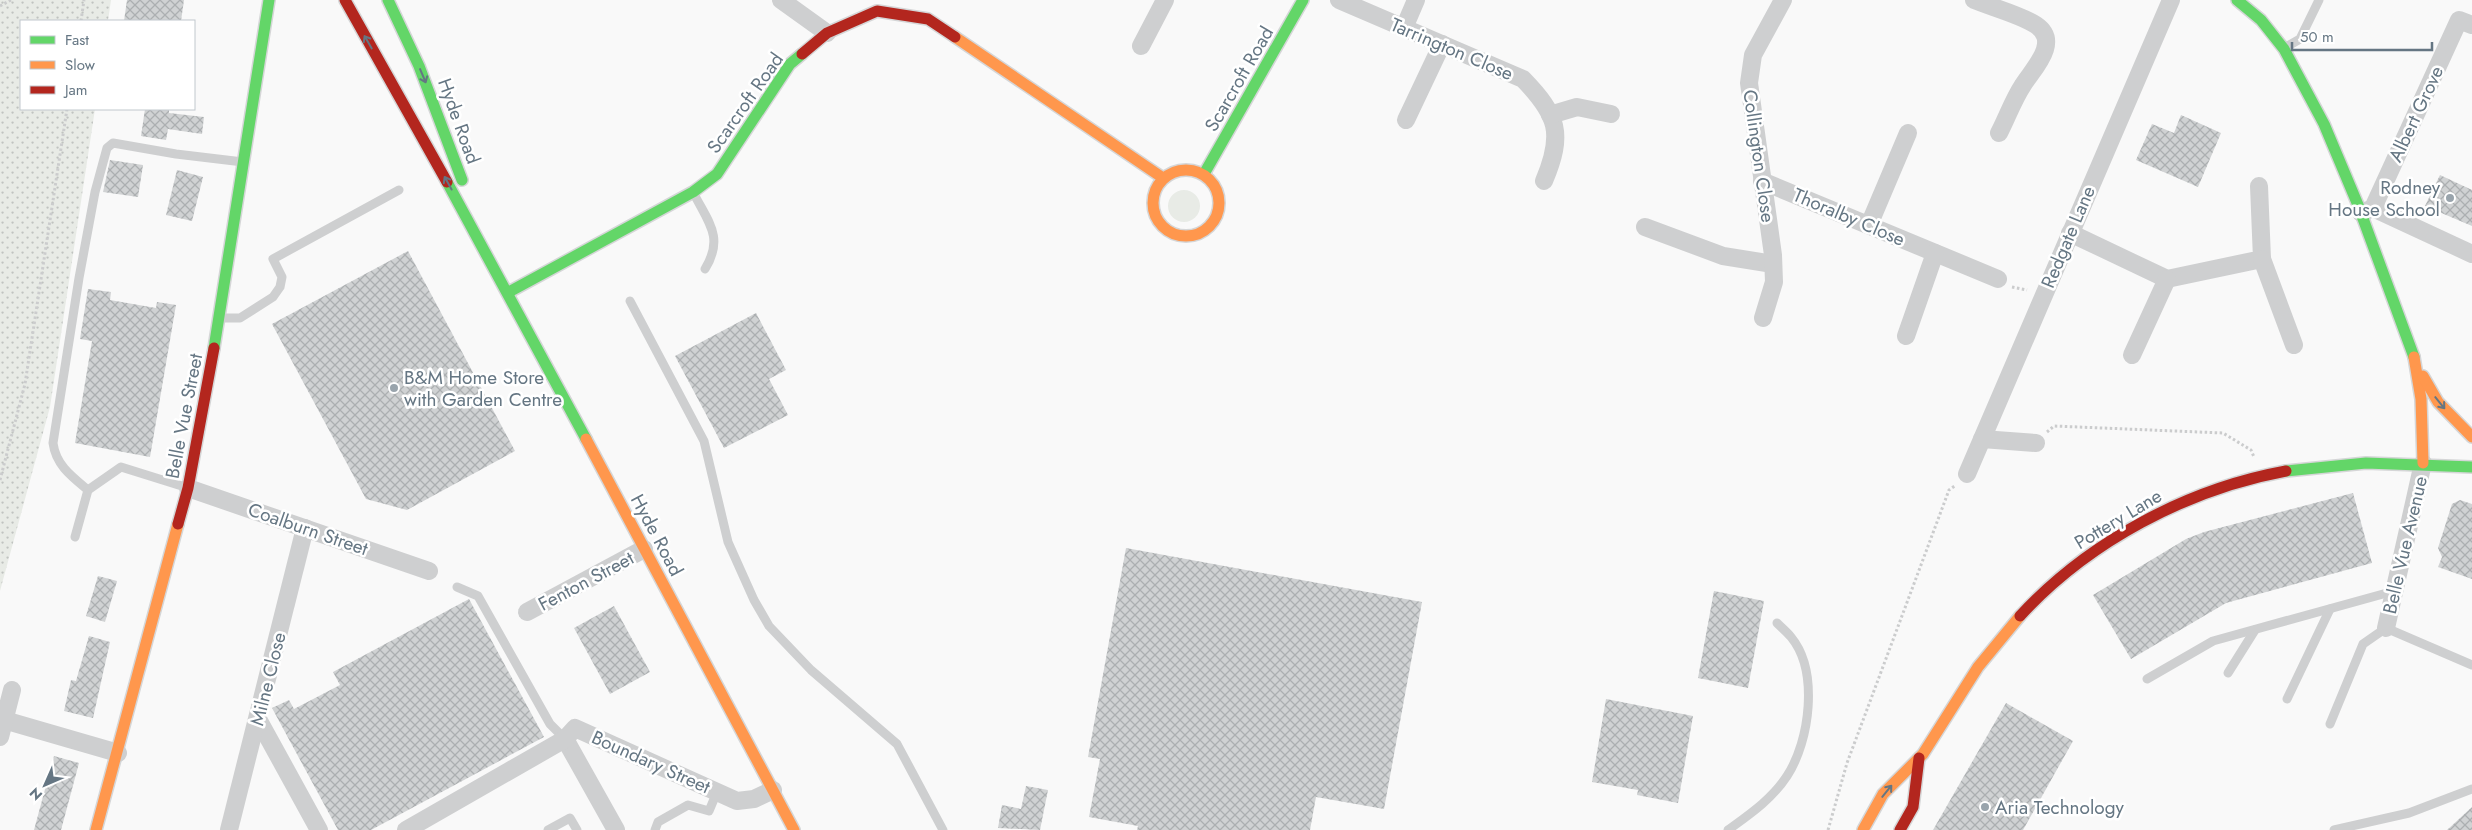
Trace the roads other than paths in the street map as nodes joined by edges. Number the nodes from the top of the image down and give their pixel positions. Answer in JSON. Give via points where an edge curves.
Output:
{"nodes":[{"id":1,"x":269,"y":0,"type":"edge"},
{"id":2,"x":345,"y":0,"type":"edge"},
{"id":3,"x":388,"y":0,"type":"edge"},
{"id":4,"x":781,"y":0,"type":"edge"},
{"id":5,"x":1165,"y":0,"type":"edge"},
{"id":6,"x":1303,"y":0,"type":"edge"},
{"id":7,"x":1339,"y":0,"type":"edge"},
{"id":8,"x":1416,"y":0,"type":"edge"},
{"id":9,"x":1783,"y":0,"type":"edge"},
{"id":10,"x":1974,"y":0,"type":"edge"},
{"id":11,"x":2171,"y":0,"type":"edge"},
{"id":12,"x":2237,"y":0,"type":"edge"},
{"id":13,"x":2319,"y":0,"type":"edge"},
{"id":14,"x":2472,"y":25,"type":"edge"},
{"id":15,"x":1404,"y":28,"type":"junction"},
{"id":16,"x":827,"y":33,"type":"junction"},
{"id":17,"x":1442,"y":44,"type":"junction"},
{"id":18,"x":1141,"y":46,"type":"dead end"},
{"id":19,"x":2284,"y":49,"type":"junction"},
{"id":20,"x":396,"y":66,"type":"dead end"},
{"id":21,"x":1611,"y":114,"type":"dead end"},
{"id":22,"x":1550,"y":116,"type":"junction"},
{"id":23,"x":1406,"y":120,"type":"dead end"},
{"id":24,"x":418,"y":130,"type":"junction"},
{"id":25,"x":1908,"y":133,"type":"dead end"},
{"id":26,"x":1999,"y":134,"type":"dead end"},
{"id":27,"x":244,"y":162,"type":"junction"},
{"id":28,"x":1204,"y":174,"type":"junction"},
{"id":29,"x":1163,"y":178,"type":"junction"},
{"id":30,"x":1762,"y":181,"type":"junction"},
{"id":31,"x":1544,"y":182,"type":"dead end"},
{"id":32,"x":2259,"y":186,"type":"dead end"},
{"id":33,"x":399,"y":190,"type":"dead end"},
{"id":34,"x":693,"y":192,"type":"junction"},
{"id":35,"x":2367,"y":210,"type":"junction"},
{"id":36,"x":1869,"y":225,"type":"junction"},
{"id":37,"x":1645,"y":227,"type":"dead end"},
{"id":38,"x":2070,"y":234,"type":"junction"},
{"id":39,"x":1935,"y":253,"type":"junction"},
{"id":40,"x":2472,"y":254,"type":"edge"},
{"id":41,"x":489,"y":256,"type":"junction"},
{"id":42,"x":2262,"y":259,"type":"junction"},
{"id":43,"x":1773,"y":264,"type":"junction"},
{"id":44,"x":705,"y":269,"type":"dead end"},
{"id":45,"x":1998,"y":279,"type":"road end"},
{"id":46,"x":2167,"y":279,"type":"junction"},
{"id":47,"x":509,"y":292,"type":"junction"},
{"id":48,"x":630,"y":301,"type":"dead end"},
{"id":49,"x":220,"y":318,"type":"junction"},
{"id":50,"x":1763,"y":318,"type":"dead end"},
{"id":51,"x":1906,"y":336,"type":"dead end"},
{"id":52,"x":2294,"y":345,"type":"dead end"},
{"id":53,"x":2132,"y":355,"type":"dead end"},
{"id":54,"x":2415,"y":362,"type":"junction"},
{"id":55,"x":2472,"y":437,"type":"edge"},
{"id":56,"x":1982,"y":439,"type":"junction"},
{"id":57,"x":2036,"y":443,"type":"road end"},
{"id":58,"x":2423,"y":463,"type":"junction"},
{"id":59,"x":2472,"y":467,"type":"edge"},
{"id":60,"x":1967,"y":474,"type":"road end"},
{"id":61,"x":188,"y":488,"type":"junction"},
{"id":62,"x":88,"y":490,"type":"junction"},
{"id":63,"x":305,"y":528,"type":"junction"},
{"id":64,"x":75,"y":537,"type":"dead end"},
{"id":65,"x":644,"y":549,"type":"junction"},
{"id":66,"x":429,"y":571,"type":"dead end"},
{"id":67,"x":457,"y":587,"type":"dead end"},
{"id":68,"x":2394,"y":591,"type":"junction"},
{"id":69,"x":2330,"y":608,"type":"junction"},
{"id":70,"x":527,"y":612,"type":"dead end"},
{"id":71,"x":1777,"y":623,"type":"dead end"},
{"id":72,"x":2386,"y":628,"type":"junction"},
{"id":73,"x":2255,"y":630,"type":"junction"},
{"id":74,"x":2472,"y":665,"type":"edge"},
{"id":75,"x":2228,"y":673,"type":"dead end"},
{"id":76,"x":2147,"y":679,"type":"dead end"},
{"id":77,"x":12,"y":690,"type":"dead end"},
{"id":78,"x":2287,"y":699,"type":"dead end"},
{"id":79,"x":258,"y":720,"type":"junction"},
{"id":80,"x":2330,"y":724,"type":"dead end"},
{"id":81,"x":2,"y":728,"type":"edge"},
{"id":82,"x":565,"y":739,"type":"junction"},
{"id":83,"x":118,"y":753,"type":"junction"},
{"id":84,"x":1919,"y":758,"type":"junction"},
{"id":85,"x":2472,"y":789,"type":"edge"},
{"id":86,"x":773,"y":790,"type":"junction"},
{"id":87,"x":717,"y":792,"type":"junction"},
{"id":88,"x":96,"y":830,"type":"edge"},
{"id":89,"x":229,"y":830,"type":"edge"},
{"id":90,"x":320,"y":830,"type":"edge"},
{"id":91,"x":406,"y":830,"type":"edge"},
{"id":92,"x":548,"y":830,"type":"edge"},
{"id":93,"x":577,"y":830,"type":"edge"},
{"id":94,"x":616,"y":830,"type":"edge"},
{"id":95,"x":654,"y":830,"type":"edge"},
{"id":96,"x":794,"y":830,"type":"edge"},
{"id":97,"x":943,"y":830,"type":"edge"},
{"id":98,"x":1728,"y":830,"type":"edge"},
{"id":99,"x":1863,"y":830,"type":"edge"},
{"id":100,"x":1900,"y":830,"type":"edge"},
{"id":101,"x":2334,"y":830,"type":"edge"}],
"edges":[{"from":1,"to":27,"type":"main road","name":"Belle Vue Street"},
{"from":24,"to":2,"type":"main road","name":"Hyde Road","one_way":true},
{"from":3,"to":41,"type":"main road","name":"Hyde Road","one_way":true,"via":[[427,85]]},
{"from":4,"to":16,"type":"street"},
{"from":5,"to":18,"type":"street"},
{"from":6,"to":28,"type":"main road","name":"Scarcroft Road"},
{"from":7,"to":15,"type":"street","name":"Tarrington Close"},
{"from":8,"to":15,"type":"street"},
{"from":9,"to":30,"type":"street","name":"Collington Close","via":[[1753,54],[1749,83]]},
{"from":10,"to":26,"type":"street","via":[[2036,25],[2044,34],[2046,47],[2041,61],[2023,85]]},
{"from":11,"to":38,"type":"street","name":"Redgate Lane"},
{"from":12,"to":19,"type":"main road","via":[[2272,30]]},
{"from":13,"to":19,"type":"lane","via":[[2300,39]]},
{"from":14,"to":35,"type":"street","name":"Albert Grove","via":[[2459,20]]},
{"from":15,"to":17,"type":"street","name":"Tarrington Close"},
{"from":16,"to":29,"type":"main road","name":"Scarcroft Road","via":[[877,11],[928,19]]},
{"from":16,"to":34,"type":"main road","name":"Scarcroft Road","via":[[790,64],[717,174]]},
{"from":17,"to":22,"type":"street","name":"Tarrington Close","via":[[1522,79],[1542,99]]},
{"from":17,"to":23,"type":"street"},
{"from":19,"to":35,"type":"main road"},
{"from":20,"to":24,"type":"main road","name":"Hyde Road"},
{"from":21,"to":22,"type":"street","via":[[1577,107]]},
{"from":22,"to":31,"type":"street","name":"Tarrington Close","via":[[1555,126],[1554,156]]},
{"from":41,"to":24,"type":"main road","name":"Hyde Road","one_way":true},
{"from":25,"to":36,"type":"street"},
{"from":27,"to":49,"type":"main road","name":"Belle Vue Street"},
{"from":27,"to":62,"type":"lane","via":[[113,144],[107,148],[79,278],[54,442],[54,452],[60,464]]},
{"from":28,"to":29,"type":"main road","via":[[1183,169]]},
{"from":28,"to":29,"type":"main road","via":[[1213,182],[1220,203],[1218,214],[1205,231],[1194,235],[1173,234],[1157,219],[1153,197]]},
{"from":30,"to":36,"type":"street","name":"Thoralby Close"},
{"from":30,"to":43,"type":"street","name":"Collington Close"},
{"from":32,"to":42,"type":"street"},
{"from":33,"to":49,"type":"lane","via":[[273,259],[282,277],[273,297],[240,318]]},
{"from":34,"to":44,"type":"lane","via":[[714,232],[714,255]]},
{"from":34,"to":47,"type":"main road","name":"Scarcroft Road"},
{"from":35,"to":40,"type":"street"},
{"from":35,"to":54,"type":"main road"},
{"from":36,"to":39,"type":"street","name":"Thoralby Close"},
{"from":37,"to":43,"type":"street","via":[[1723,256]]},
{"from":38,"to":46,"type":"street"},
{"from":38,"to":56,"type":"street","name":"Redgate Lane"},
{"from":39,"to":45,"type":"street","name":"Thoralby Close"},
{"from":39,"to":51,"type":"street"},
{"from":41,"to":47,"type":"main road","name":"Hyde Road"},
{"from":42,"to":46,"type":"street"},
{"from":42,"to":52,"type":"street"},
{"from":43,"to":50,"type":"street","name":"Collington Close","via":[[1774,282]]},
{"from":46,"to":53,"type":"street"},
{"from":47,"to":65,"type":"main road","name":"Hyde Road"},
{"from":48,"to":97,"type":"lane","via":[[704,441],[728,542],[769,626],[811,670],[897,744]]},
{"from":49,"to":61,"type":"main road","name":"Belle Vue Street"},
{"from":54,"to":55,"type":"main road","one_way":true,"via":[[2438,402]]},
{"from":54,"to":58,"type":"main road","via":[[2423,410]]},
{"from":56,"to":57,"type":"street"},
{"from":56,"to":60,"type":"street","name":"Redgate Lane"},
{"from":58,"to":59,"type":"main road","name":"Pottery Lane"},
{"from":58,"to":68,"type":"street","name":"Belle Vue Avenue"},
{"from":58,"to":84,"type":"main road","name":"Pottery Lane","via":[[2330,465],[2263,476],[2216,489],[2169,508],[2120,534],[2073,567],[2024,611],[1982,660]]},
{"from":61,"to":62,"type":"lane","via":[[121,467]]},
{"from":61,"to":63,"type":"street","name":"Coalburn Street"},
{"from":61,"to":83,"type":"main road","name":"Belle Vue Street"},
{"from":62,"to":64,"type":"lane"},
{"from":63,"to":66,"type":"street","name":"Coalburn Street"},
{"from":63,"to":79,"type":"street","name":"Milne Close"},
{"from":65,"to":70,"type":"street","name":"Fenton Street"},
{"from":65,"to":86,"type":"main road","name":"Hyde Road"},
{"from":67,"to":82,"type":"lane","via":[[478,596],[550,724]]},
{"from":68,"to":69,"type":"lane"},
{"from":68,"to":72,"type":"street","name":"Belle Vue Avenue"},
{"from":69,"to":73,"type":"lane"},
{"from":69,"to":78,"type":"lane"},
{"from":71,"to":98,"type":"lane","via":[[1792,637],[1803,662],[1810,693],[1805,730],[1787,776],[1762,805]]},
{"from":72,"to":74,"type":"lane"},
{"from":72,"to":80,"type":"lane","via":[[2363,644]]},
{"from":73,"to":75,"type":"lane"},
{"from":73,"to":76,"type":"lane","via":[[2213,641]]},
{"from":77,"to":81,"type":"street"},
{"from":79,"to":89,"type":"street","name":"Milne Close"},
{"from":79,"to":90,"type":"street"},
{"from":81,"to":83,"type":"street"},
{"from":82,"to":87,"type":"street","name":"Boundary Street","via":[[575,728]]},
{"from":82,"to":91,"type":"street","name":"Boundary Street"},
{"from":82,"to":94,"type":"street"},
{"from":83,"to":88,"type":"main road","name":"Belle Vue Street"},
{"from":99,"to":84,"type":"main road","name":"Pottery Lane","one_way":true,"via":[[1885,792]]},
{"from":84,"to":100,"type":"main road","name":"Pottery Lane","via":[[1913,807]]},
{"from":85,"to":101,"type":"lane","via":[[2409,813]]},
{"from":86,"to":87,"type":"street","name":"Boundary Street","via":[[754,799],[737,801]]},
{"from":86,"to":96,"type":"main road","name":"Hyde Road"},
{"from":87,"to":95,"type":"lane","via":[[709,811],[688,804],[658,822]]},
{"from":92,"to":93,"type":"lane","via":[[570,818]]}]}
